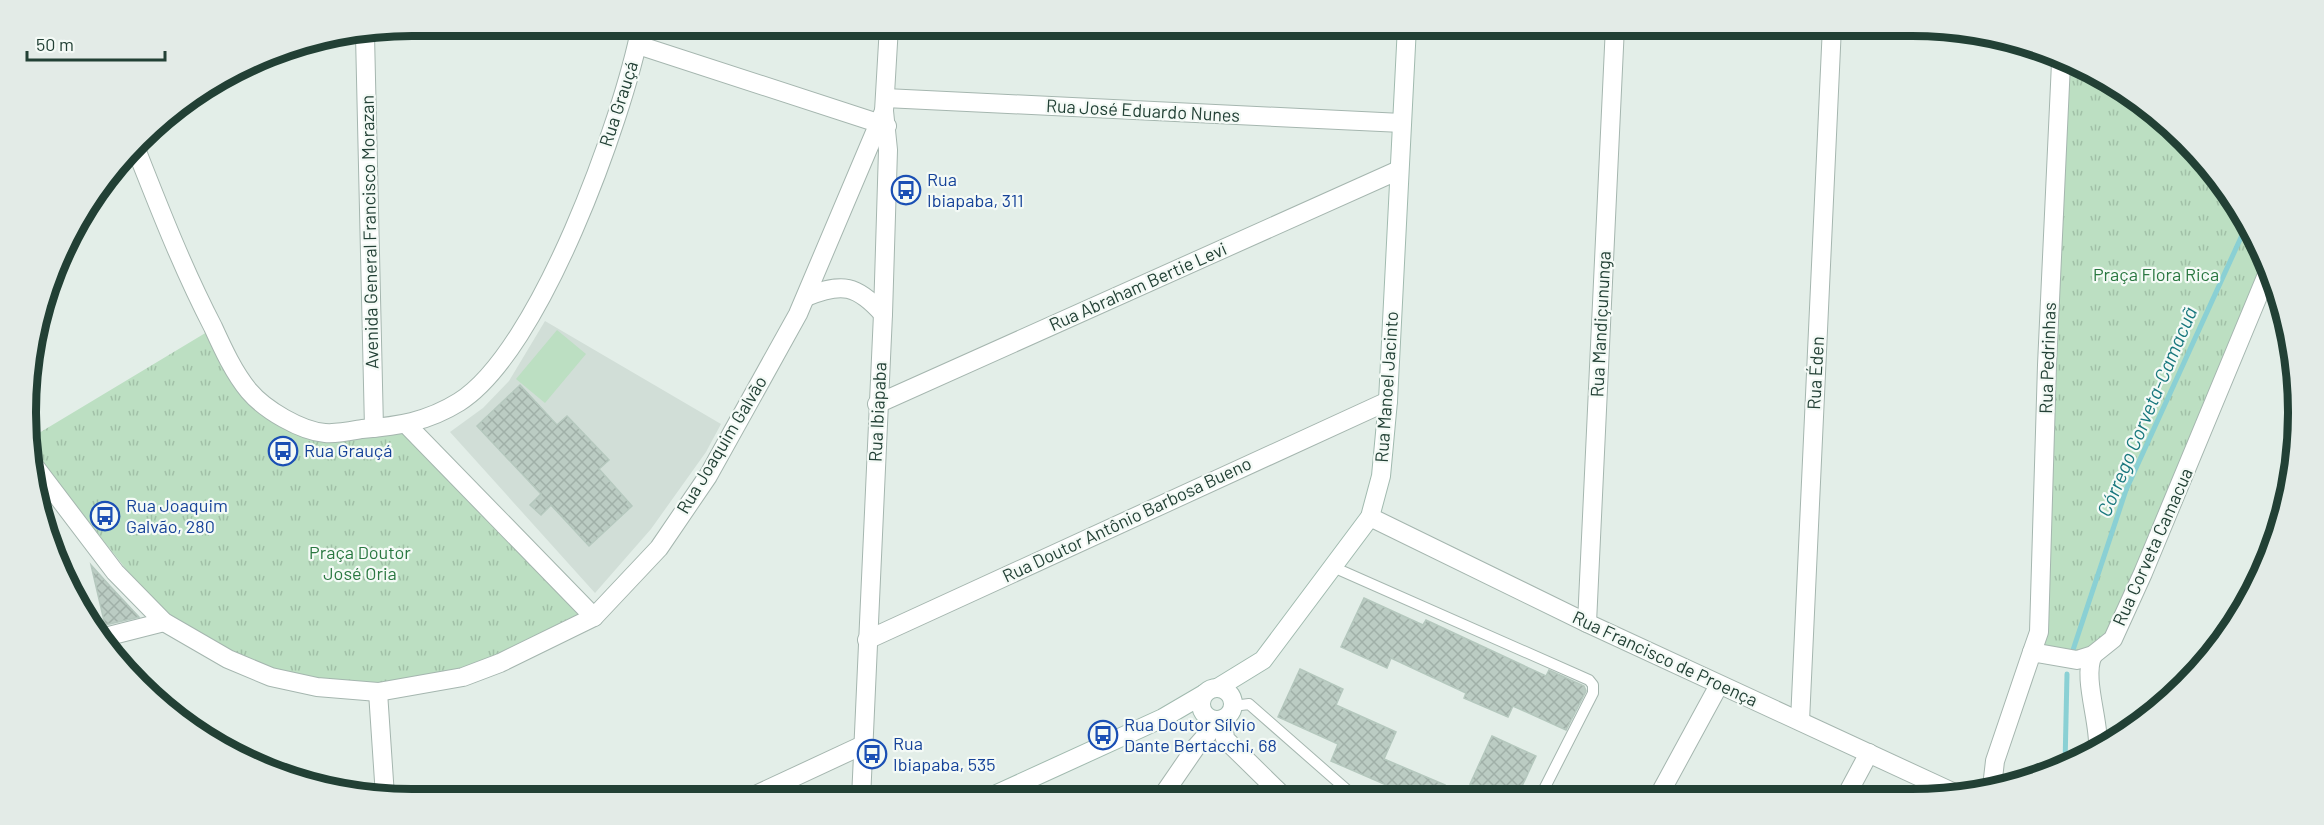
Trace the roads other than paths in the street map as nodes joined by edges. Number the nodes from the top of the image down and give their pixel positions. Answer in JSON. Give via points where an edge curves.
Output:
{"nodes":[{"id":1,"x":639,"y":36,"type":"edge"},
{"id":2,"x":888,"y":36,"type":"edge"},
{"id":3,"x":1406,"y":36,"type":"edge"},
{"id":4,"x":1615,"y":36,"type":"edge"},
{"id":5,"x":1832,"y":36,"type":"edge"},
{"id":6,"x":365,"y":39,"type":"edge"},
{"id":7,"x":638,"y":45,"type":"junction"},
{"id":8,"x":2061,"y":67,"type":"edge"},
{"id":9,"x":884,"y":115,"type":"junction"},
{"id":10,"x":1402,"y":123,"type":"junction"},
{"id":11,"x":138,"y":154,"type":"edge"},
{"id":12,"x":1399,"y":170,"type":"junction"},
{"id":13,"x":2264,"y":281,"type":"edge"},
{"id":14,"x":806,"y":297,"type":"junction"},
{"id":15,"x":883,"y":314,"type":"junction"},
{"id":16,"x":1388,"y":401,"type":"junction"},
{"id":17,"x":877,"y":404,"type":"junction"},
{"id":18,"x":407,"y":425,"type":"junction"},
{"id":19,"x":374,"y":428,"type":"junction"},
{"id":20,"x":41,"y":475,"type":"edge"},
{"id":21,"x":1370,"y":517,"type":"junction"},
{"id":22,"x":1333,"y":567,"type":"junction"},
{"id":23,"x":594,"y":617,"type":"junction"},
{"id":24,"x":164,"y":622,"type":"junction"},
{"id":25,"x":1587,"y":623,"type":"junction"},
{"id":26,"x":109,"y":636,"type":"edge"},
{"id":27,"x":867,"y":639,"type":"junction"},
{"id":28,"x":2032,"y":652,"type":"junction"},
{"id":29,"x":2085,"y":658,"type":"junction"},
{"id":30,"x":1719,"y":685,"type":"junction"},
{"id":31,"x":1211,"y":691,"type":"junction"},
{"id":32,"x":378,"y":692,"type":"junction"},
{"id":33,"x":1219,"y":716,"type":"junction"},
{"id":34,"x":1163,"y":718,"type":"junction"},
{"id":35,"x":1800,"y":722,"type":"junction"},
{"id":36,"x":2099,"y":740,"type":"edge"},
{"id":37,"x":863,"y":745,"type":"junction"},
{"id":38,"x":1869,"y":753,"type":"junction"},
{"id":39,"x":1993,"y":780,"type":"edge"},
{"id":40,"x":1943,"y":787,"type":"edge"},
{"id":41,"x":384,"y":788,"type":"edge"},
{"id":42,"x":768,"y":789,"type":"edge"},
{"id":43,"x":861,"y":789,"type":"edge"},
{"id":44,"x":1008,"y":789,"type":"edge"},
{"id":45,"x":1167,"y":789,"type":"edge"},
{"id":46,"x":1276,"y":789,"type":"edge"},
{"id":47,"x":1346,"y":789,"type":"edge"},
{"id":48,"x":1544,"y":789,"type":"edge"},
{"id":49,"x":1662,"y":789,"type":"edge"},
{"id":50,"x":1850,"y":789,"type":"edge"}],
"edges":[{"from":1,"to":7,"type":"street","name":"Rua Grauçá"},
{"from":2,"to":9,"type":"street","name":"Rua Ibiapaba"},
{"from":3,"to":10,"type":"street","name":"Rua Manoel Jacinto"},
{"from":4,"to":25,"type":"street","name":"Rua Mandiçununga"},
{"from":5,"to":35,"type":"street","name":"Rua Éden"},
{"from":6,"to":19,"type":"street","name":"Avenida General Francisco Morazan"},
{"from":7,"to":9,"type":"street","name":"Rua José Eduardo Nunes"},
{"from":7,"to":18,"type":"street","name":"Rua Grauçá","via":[[611,133],[576,223],[540,299],[510,348],[483,382],[459,402]]},
{"from":8,"to":28,"type":"street","name":"Rua Pedrinhas","via":[[2039,632]]},
{"from":9,"to":10,"type":"street","name":"Rua José Eduardo Nunes"},
{"from":9,"to":14,"type":"street","name":"Rua Joaquim Galvão"},
{"from":9,"to":15,"type":"street","name":"Rua Ibiapaba"},
{"from":10,"to":12,"type":"street","name":"Rua Manoel Jacinto"},
{"from":11,"to":19,"type":"street","name":"Rua Grauçá","via":[[183,269],[228,358],[250,392],[277,412],[324,433]]},
{"from":12,"to":16,"type":"street","name":"Rua Manoel Jacinto"},
{"from":12,"to":17,"type":"street","name":"Rua Abraham Bertie Levi"},
{"from":13,"to":29,"type":"street","name":"Rua Corveta Camacua","via":[[2113,639]]},
{"from":14,"to":15,"type":"street","via":[[827,288],[849,288],[866,295]]},
{"from":14,"to":23,"type":"street","name":"Rua Joaquim Galvão","via":[[708,476],[659,548]]},
{"from":15,"to":17,"type":"street","name":"Rua Ibiapaba"},
{"from":16,"to":21,"type":"street","name":"Rua Manoel Jacinto","via":[[1381,476]]},
{"from":16,"to":27,"type":"street","name":"Rua Doutor Antônio Barbosa Bueno"},
{"from":17,"to":27,"type":"street","name":"Rua Ibiapaba"},
{"from":18,"to":19,"type":"street","name":"Rua Grauçá"},
{"from":18,"to":23,"type":"street"},
{"from":20,"to":24,"type":"street","name":"Rua Joaquim Galvão","via":[[115,572]]},
{"from":21,"to":22,"type":"street","name":"Rua Manoel Jacinto"},
{"from":21,"to":25,"type":"street","name":"Rua Francisco de Proença"},
{"from":22,"to":31,"type":"street","name":"Rua Manoel Jacinto","via":[[1263,660]]},
{"from":22,"to":48,"type":"lane","via":[[1589,680],[1593,685],[1589,702]]},
{"from":23,"to":32,"type":"street","name":"Rua Joaquim Galvão","via":[[536,647],[463,677]]},
{"from":24,"to":26,"type":"street"},
{"from":24,"to":32,"type":"street","name":"Rua Joaquim Galvão","via":[[228,659],[272,676],[317,687]]},
{"from":25,"to":30,"type":"street","name":"Rua Francisco de Proença"},
{"from":27,"to":37,"type":"street","name":"Rua Ibiapaba"},
{"from":28,"to":29,"type":"street"},
{"from":28,"to":39,"type":"street","via":[[1995,761]]},
{"from":29,"to":36,"type":"street","via":[[2090,661]]},
{"from":30,"to":35,"type":"street","name":"Rua Francisco de Proença"},
{"from":30,"to":49,"type":"street"},
{"from":31,"to":33,"type":"street","via":[[1201,709]]},
{"from":31,"to":33,"type":"street","via":[[1228,692]]},
{"from":31,"to":34,"type":"street","name":"Rua Manoel Jacinto"},
{"from":32,"to":41,"type":"street"},
{"from":33,"to":34,"type":"street","via":[[1182,714]]},
{"from":33,"to":45,"type":"street"},
{"from":33,"to":46,"type":"street","via":[[1225,739]]},
{"from":33,"to":47,"type":"lane","via":[[1249,704]]},
{"from":34,"to":44,"type":"street"},
{"from":35,"to":38,"type":"street","name":"Rua Francisco de Proença"},
{"from":37,"to":42,"type":"street"},
{"from":37,"to":43,"type":"street","name":"Rua Ibiapaba"},
{"from":38,"to":40,"type":"street","name":"Rua Francisco de Proença"},
{"from":38,"to":50,"type":"street"}]}
